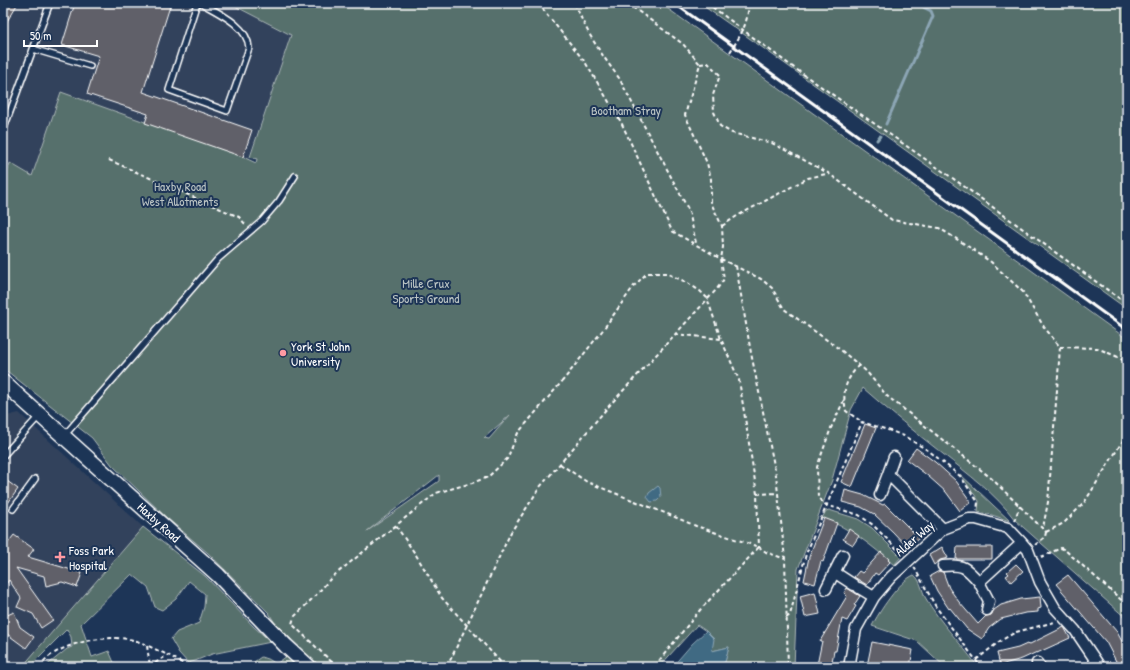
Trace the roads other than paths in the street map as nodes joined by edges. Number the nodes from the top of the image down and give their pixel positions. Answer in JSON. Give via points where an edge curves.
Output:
{"nodes":[{"id":1,"x":50,"y":3,"type":"edge"},
{"id":2,"x":197,"y":3,"type":"edge"},
{"id":3,"x":201,"y":3,"type":"edge"},
{"id":4,"x":33,"y":49,"type":"junction"},
{"id":5,"x":90,"y":66,"type":"dead end"},
{"id":6,"x":3,"y":131,"type":"edge"},
{"id":7,"x":295,"y":176,"type":"dead end"},
{"id":8,"x":3,"y":382,"type":"edge"},
{"id":9,"x":40,"y":414,"type":"junction"},
{"id":10,"x":64,"y":436,"type":"junction"},
{"id":11,"x":3,"y":456,"type":"edge"},
{"id":12,"x":894,"y":457,"type":"dead end"},
{"id":13,"x":888,"y":474,"type":"junction"},
{"id":14,"x":35,"y":479,"type":"dead end"},
{"id":15,"x":880,"y":495,"type":"dead end"},
{"id":16,"x":13,"y":509,"type":"dead end"},
{"id":17,"x":943,"y":529,"type":"junction"},
{"id":18,"x":1028,"y":551,"type":"junction"},
{"id":19,"x":843,"y":555,"type":"dead end"},
{"id":20,"x":943,"y":566,"type":"dead end"},
{"id":21,"x":834,"y":572,"type":"junction"},
{"id":22,"x":979,"y":582,"type":"junction"},
{"id":23,"x":826,"y":589,"type":"dead end"},
{"id":24,"x":874,"y":598,"type":"junction"},
{"id":25,"x":987,"y":610,"type":"dead end"},
{"id":26,"x":1097,"y":666,"type":"edge"},
{"id":27,"x":310,"y":667,"type":"edge"},
{"id":28,"x":849,"y":667,"type":"edge"}],
"edges":[{"from":1,"to":4,"type":"lane"},
{"from":2,"to":3,"type":"lane","via":[[169,90],[228,111],[249,48],[248,39],[240,28]]},
{"from":4,"to":5,"type":"lane"},
{"from":4,"to":6,"type":"lane"},
{"from":7,"to":10,"type":"lane","via":[[262,221],[218,259]]},
{"from":8,"to":9,"type":"street","name":"Haxby Road"},
{"from":9,"to":10,"type":"street","name":"Haxby Road"},
{"from":9,"to":11,"type":"lane"},
{"from":10,"to":27,"type":"street","name":"Haxby Road","via":[[218,575],[286,646]]},
{"from":12,"to":13,"type":"street"},
{"from":13,"to":15,"type":"street"},
{"from":13,"to":17,"type":"street"},
{"from":14,"to":16,"type":"lane"},
{"from":17,"to":18,"type":"street","name":"Alder Way","via":[[969,519],[976,519],[1008,528]]},
{"from":17,"to":24,"type":"street","name":"Alder Way","via":[[908,560]]},
{"from":18,"to":22,"type":"street"},
{"from":18,"to":26,"type":"street","via":[[1040,582],[1055,608],[1075,630]]},
{"from":19,"to":21,"type":"street"},
{"from":20,"to":22,"type":"street","via":[[955,565],[968,569]]},
{"from":21,"to":23,"type":"street"},
{"from":21,"to":24,"type":"street"},
{"from":22,"to":25,"type":"street","via":[[989,601]]},
{"from":24,"to":28,"type":"street","name":"Alder Way","via":[[856,629]]}]}
